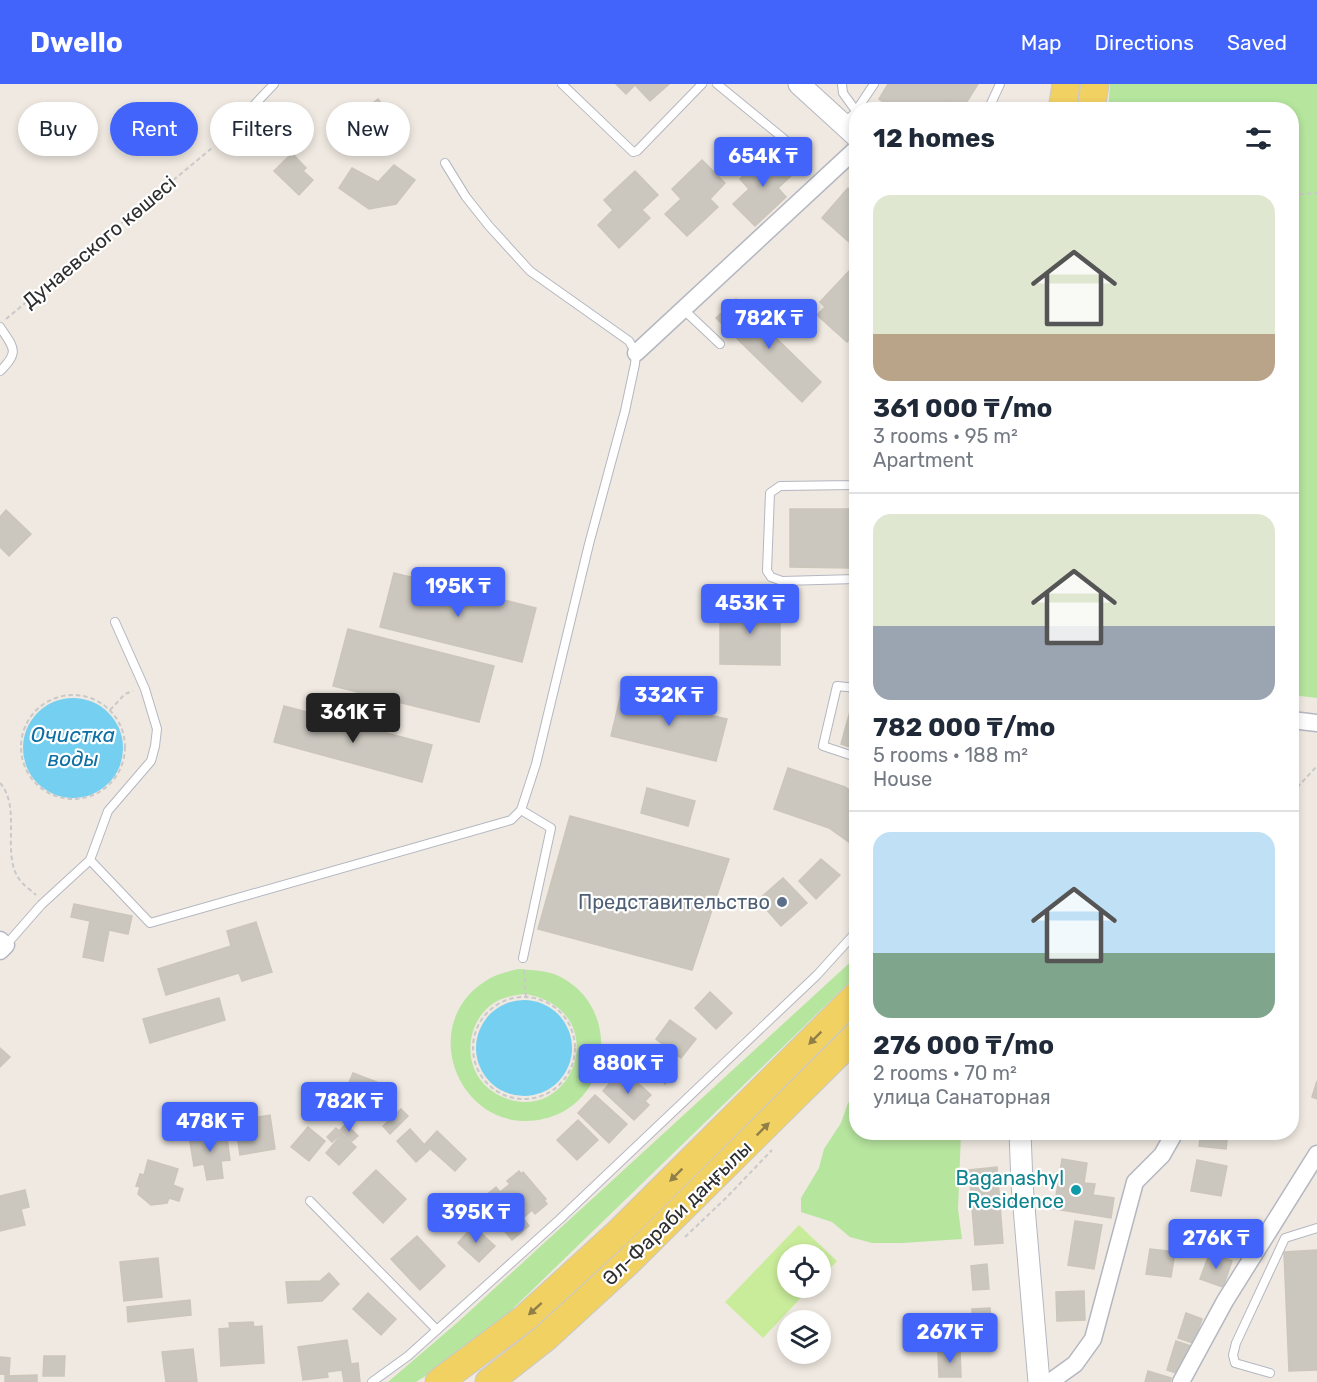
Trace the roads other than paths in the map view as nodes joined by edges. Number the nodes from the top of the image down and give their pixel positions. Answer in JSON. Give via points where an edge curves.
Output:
{"nodes":[{"id":1,"x":274,"y":84,"type":"edge"},
{"id":2,"x":562,"y":84,"type":"edge"},
{"id":3,"x":702,"y":84,"type":"edge"},
{"id":4,"x":717,"y":84,"type":"edge"},
{"id":5,"x":799,"y":84,"type":"edge"},
{"id":6,"x":842,"y":84,"type":"edge"},
{"id":7,"x":874,"y":84,"type":"edge"},
{"id":8,"x":1000,"y":84,"type":"edge"},
{"id":9,"x":1065,"y":84,"type":"edge"},
{"id":10,"x":1095,"y":84,"type":"edge"},
{"id":11,"x":257,"y":102,"type":"edge"},
{"id":12,"x":864,"y":102,"type":"edge"},
{"id":13,"x":992,"y":102,"type":"edge"},
{"id":14,"x":1059,"y":102,"type":"edge"},
{"id":15,"x":1063,"y":102,"type":"edge"},
{"id":16,"x":1093,"y":102,"type":"edge"},
{"id":17,"x":849,"y":109,"type":"edge"},
{"id":18,"x":849,"y":117,"type":"edge"},
{"id":19,"x":800,"y":152,"type":"dead end"},
{"id":20,"x":849,"y":155,"type":"edge"},
{"id":21,"x":445,"y":163,"type":"dead end"},
{"id":22,"x":683,"y":309,"type":"junction"},
{"id":23,"x":0,"y":326,"type":"edge"},
{"id":24,"x":720,"y":344,"type":"dead end"},
{"id":25,"x":636,"y":353,"type":"junction"},
{"id":26,"x":0,"y":371,"type":"edge"},
{"id":27,"x":849,"y":485,"type":"edge"},
{"id":28,"x":849,"y":579,"type":"edge"},
{"id":29,"x":115,"y":622,"type":"dead end"},
{"id":30,"x":849,"y":687,"type":"edge"},
{"id":31,"x":1299,"y":721,"type":"edge"},
{"id":32,"x":1317,"y":723,"type":"edge"},
{"id":33,"x":849,"y":754,"type":"edge"},
{"id":34,"x":521,"y":810,"type":"junction"},
{"id":35,"x":90,"y":860,"type":"junction"},
{"id":36,"x":849,"y":940,"type":"edge"},
{"id":37,"x":2,"y":945,"type":"edge"},
{"id":38,"x":523,"y":958,"type":"road end"},
{"id":39,"x":849,"y":1003,"type":"edge"},
{"id":40,"x":849,"y":1043,"type":"edge"},
{"id":41,"x":1020,"y":1140,"type":"edge"},
{"id":42,"x":1170,"y":1140,"type":"edge"},
{"id":43,"x":1317,"y":1154,"type":"edge"},
{"id":44,"x":1310,"y":1175,"type":"edge"},
{"id":45,"x":309,"y":1202,"type":"dead end"},
{"id":46,"x":1317,"y":1228,"type":"edge"},
{"id":47,"x":437,"y":1330,"type":"junction"},
{"id":48,"x":1270,"y":1373,"type":"dead end"},
{"id":49,"x":372,"y":1382,"type":"edge"},
{"id":50,"x":439,"y":1382,"type":"edge"},
{"id":51,"x":489,"y":1382,"type":"edge"},
{"id":52,"x":1039,"y":1382,"type":"edge"},
{"id":53,"x":1050,"y":1382,"type":"edge"},
{"id":54,"x":1181,"y":1382,"type":"edge"}],
"edges":[{"from":1,"to":11,"type":"lane"},
{"from":2,"to":3,"type":"lane","via":[[635,152]]},
{"from":4,"to":19,"type":"lane"},
{"from":5,"to":18,"type":"street"},
{"from":6,"to":17,"type":"lane"},
{"from":7,"to":12,"type":"lane"},
{"from":8,"to":13,"type":"lane"},
{"from":9,"to":14,"type":"street"},
{"from":9,"to":15,"type":"main road"},
{"from":10,"to":16,"type":"main road"},
{"from":20,"to":22,"type":"street"},
{"from":21,"to":25,"type":"lane","via":[[466,197],[530,272],[629,341]]},
{"from":22,"to":24,"type":"lane"},
{"from":22,"to":25,"type":"street"},
{"from":23,"to":26,"type":"lane","via":[[13,352],[12,360]]},
{"from":25,"to":34,"type":"lane","via":[[625,411]]},
{"from":27,"to":28,"type":"lane","via":[[780,486],[770,493],[767,571],[782,581]]},
{"from":29,"to":35,"type":"lane","via":[[145,689],[156,729],[151,761],[108,811]]},
{"from":30,"to":33,"type":"lane","via":[[837,686],[823,746]]},
{"from":31,"to":32,"type":"street"},
{"from":34,"to":35,"type":"lane","via":[[503,823],[150,924]]},
{"from":34,"to":38,"type":"lane","via":[[551,828]]},
{"from":35,"to":37,"type":"lane"},
{"from":36,"to":47,"type":"lane","via":[[817,975],[560,1219]]},
{"from":39,"to":50,"type":"main road","one_way":true,"via":[[618,1233],[525,1318]]},
{"from":51,"to":40,"type":"main road","name":"Әл-Фараби даңғылы","one_way":true,"via":[[545,1338],[628,1262]]},
{"from":41,"to":52,"type":"street"},
{"from":42,"to":53,"type":"street","via":[[1162,1155],[1135,1182],[1093,1339],[1075,1364]]},
{"from":43,"to":44,"type":"street"},
{"from":44,"to":54,"type":"street","via":[[1225,1301]]},
{"from":45,"to":47,"type":"lane"},
{"from":46,"to":48,"type":"lane","via":[[1285,1238],[1236,1343],[1235,1363]]},
{"from":47,"to":49,"type":"lane"}]}
